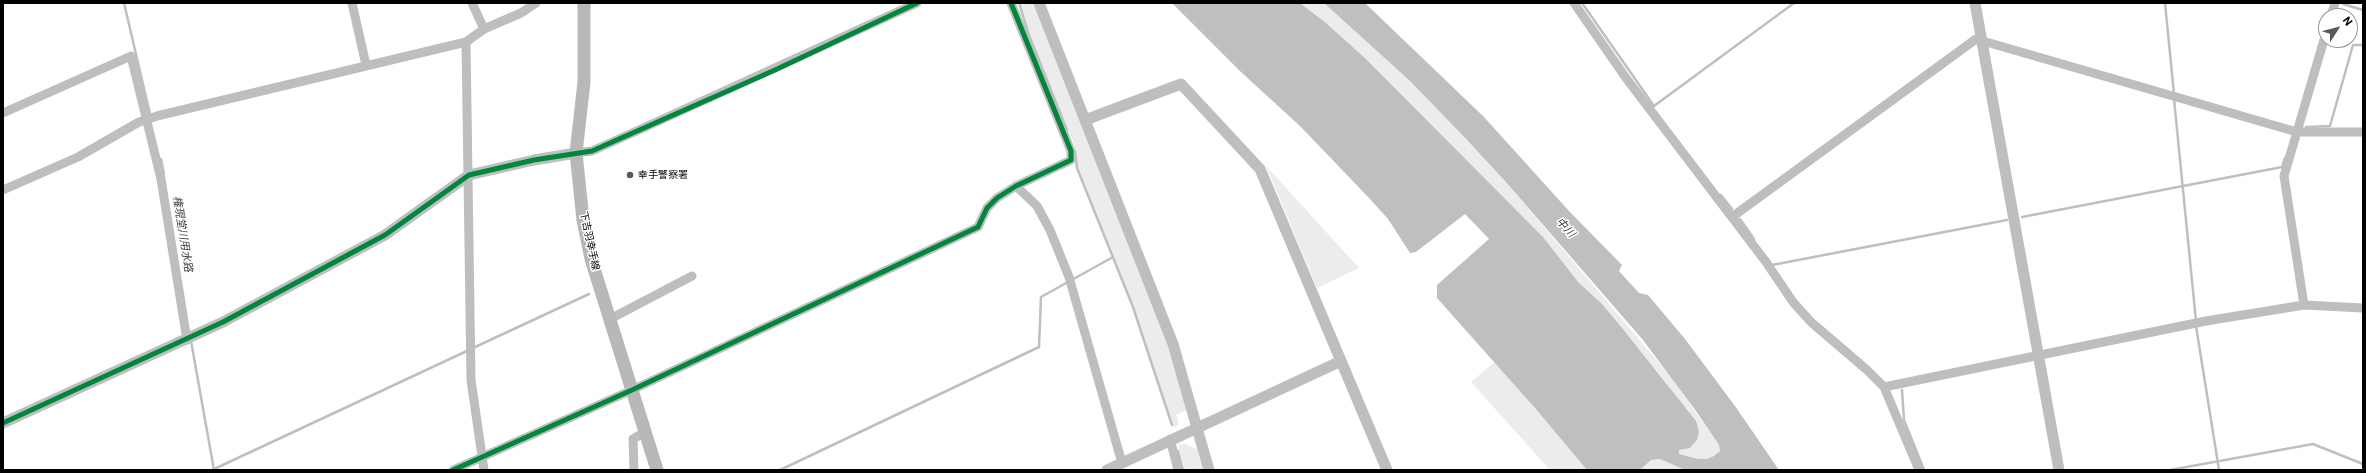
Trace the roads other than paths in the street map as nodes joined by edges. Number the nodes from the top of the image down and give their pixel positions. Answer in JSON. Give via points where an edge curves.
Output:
{"nodes":[{"id":1,"x":352,"y":3,"type":"edge"},
{"id":2,"x":472,"y":3,"type":"edge"},
{"id":3,"x":536,"y":3,"type":"edge"},
{"id":4,"x":584,"y":3,"type":"edge"},
{"id":5,"x":918,"y":3,"type":"edge"},
{"id":6,"x":1011,"y":3,"type":"edge"},
{"id":7,"x":1039,"y":3,"type":"edge"},
{"id":8,"x":1574,"y":3,"type":"edge"},
{"id":9,"x":1975,"y":3,"type":"edge"},
{"id":10,"x":484,"y":29,"type":"junction"},
{"id":11,"x":1982,"y":40,"type":"junction"},
{"id":12,"x":466,"y":42,"type":"junction"},
{"id":13,"x":2322,"y":48,"type":"edge"},
{"id":14,"x":366,"y":65,"type":"junction"},
{"id":15,"x":3,"y":114,"type":"edge"},
{"id":16,"x":146,"y":120,"type":"junction"},
{"id":17,"x":1085,"y":120,"type":"junction"},
{"id":18,"x":2297,"y":132,"type":"junction"},
{"id":19,"x":2363,"y":132,"type":"edge"},
{"id":20,"x":576,"y":153,"type":"junction"},
{"id":21,"x":469,"y":175,"type":"junction"},
{"id":22,"x":1016,"y":186,"type":"junction"},
{"id":23,"x":3,"y":190,"type":"edge"},
{"id":24,"x":1732,"y":217,"type":"junction"},
{"id":25,"x":692,"y":276,"type":"dead end"},
{"id":26,"x":2304,"y":305,"type":"junction"},
{"id":27,"x":2363,"y":308,"type":"edge"},
{"id":28,"x":610,"y":319,"type":"junction"},
{"id":29,"x":187,"y":340,"type":"junction"},
{"id":30,"x":2039,"y":355,"type":"junction"},
{"id":31,"x":1341,"y":361,"type":"junction"},
{"id":32,"x":1884,"y":387,"type":"junction"},
{"id":33,"x":632,"y":390,"type":"junction"},
{"id":34,"x":3,"y":423,"type":"edge"},
{"id":35,"x":1197,"y":427,"type":"junction"},
{"id":36,"x":645,"y":432,"type":"junction"},
{"id":37,"x":1170,"y":439,"type":"junction"},
{"id":38,"x":482,"y":456,"type":"junction"},
{"id":39,"x":1122,"y":463,"type":"junction"},
{"id":40,"x":454,"y":470,"type":"edge"},
{"id":41,"x":484,"y":470,"type":"edge"},
{"id":42,"x":634,"y":470,"type":"edge"},
{"id":43,"x":657,"y":470,"type":"edge"},
{"id":44,"x":1106,"y":470,"type":"edge"},
{"id":45,"x":1178,"y":470,"type":"edge"},
{"id":46,"x":1209,"y":470,"type":"edge"},
{"id":47,"x":1387,"y":470,"type":"edge"},
{"id":48,"x":1918,"y":470,"type":"edge"},
{"id":49,"x":2060,"y":470,"type":"edge"}],
"edges":[{"from":1,"to":14,"type":"street"},
{"from":2,"to":10,"type":"street"},
{"from":3,"to":10,"type":"street","via":[[521,13]]},
{"from":4,"to":20,"type":"main road","name":"下吉羽幸手線","via":[[584,82]]},
{"from":5,"to":20,"type":"street","via":[[641,129],[592,150]]},
{"from":6,"to":22,"type":"street","via":[[1071,151],[1071,160]]},
{"from":7,"to":17,"type":"street"},
{"from":8,"to":24,"type":"street","via":[[1626,78]]},
{"from":9,"to":11,"type":"street"},
{"from":10,"to":12,"type":"street"},
{"from":11,"to":18,"type":"street"},
{"from":11,"to":24,"type":"street","via":[[1976,39]]},
{"from":11,"to":30,"type":"street"},
{"from":12,"to":14,"type":"street"},
{"from":12,"to":21,"type":"street"},
{"from":13,"to":18,"type":"street"},
{"from":14,"to":16,"type":"street"},
{"from":15,"to":16,"type":"street","via":[[131,56]]},
{"from":16,"to":23,"type":"street","via":[[78,157]]},
{"from":16,"to":29,"type":"street","via":[[161,179]]},
{"from":17,"to":31,"type":"street","via":[[1181,84],[1260,169]]},
{"from":17,"to":35,"type":"street","via":[[1173,344]]},
{"from":18,"to":19,"type":"street"},
{"from":18,"to":26,"type":"street","via":[[2284,176]]},
{"from":20,"to":21,"type":"street"},
{"from":20,"to":28,"type":"main road","name":"下吉羽幸手線","via":[[583,220]]},
{"from":21,"to":29,"type":"street","via":[[385,235]]},
{"from":21,"to":38,"type":"street","via":[[471,380]]},
{"from":22,"to":33,"type":"street","via":[[987,208],[978,227]]},
{"from":22,"to":39,"type":"street","via":[[1040,212],[1069,277]]},
{"from":24,"to":32,"type":"street","via":[[1793,302],[1811,322]]},
{"from":25,"to":28,"type":"street"},
{"from":26,"to":27,"type":"street"},
{"from":26,"to":30,"type":"street","via":[[2196,323]]},
{"from":28,"to":33,"type":"main road","name":"下吉羽幸手線"},
{"from":29,"to":34,"type":"street"},
{"from":30,"to":32,"type":"street"},
{"from":30,"to":49,"type":"street"},
{"from":31,"to":35,"type":"street"},
{"from":31,"to":47,"type":"street"},
{"from":32,"to":48,"type":"street"},
{"from":33,"to":36,"type":"main road","name":"下吉羽幸手線"},
{"from":33,"to":38,"type":"street"},
{"from":35,"to":37,"type":"street"},
{"from":35,"to":46,"type":"street"},
{"from":36,"to":42,"type":"street","via":[[633,439]]},
{"from":36,"to":43,"type":"main road","name":"下吉羽幸手線"},
{"from":37,"to":39,"type":"street"},
{"from":37,"to":45,"type":"street"},
{"from":38,"to":40,"type":"street"},
{"from":38,"to":41,"type":"street"},
{"from":39,"to":44,"type":"street"}]}
